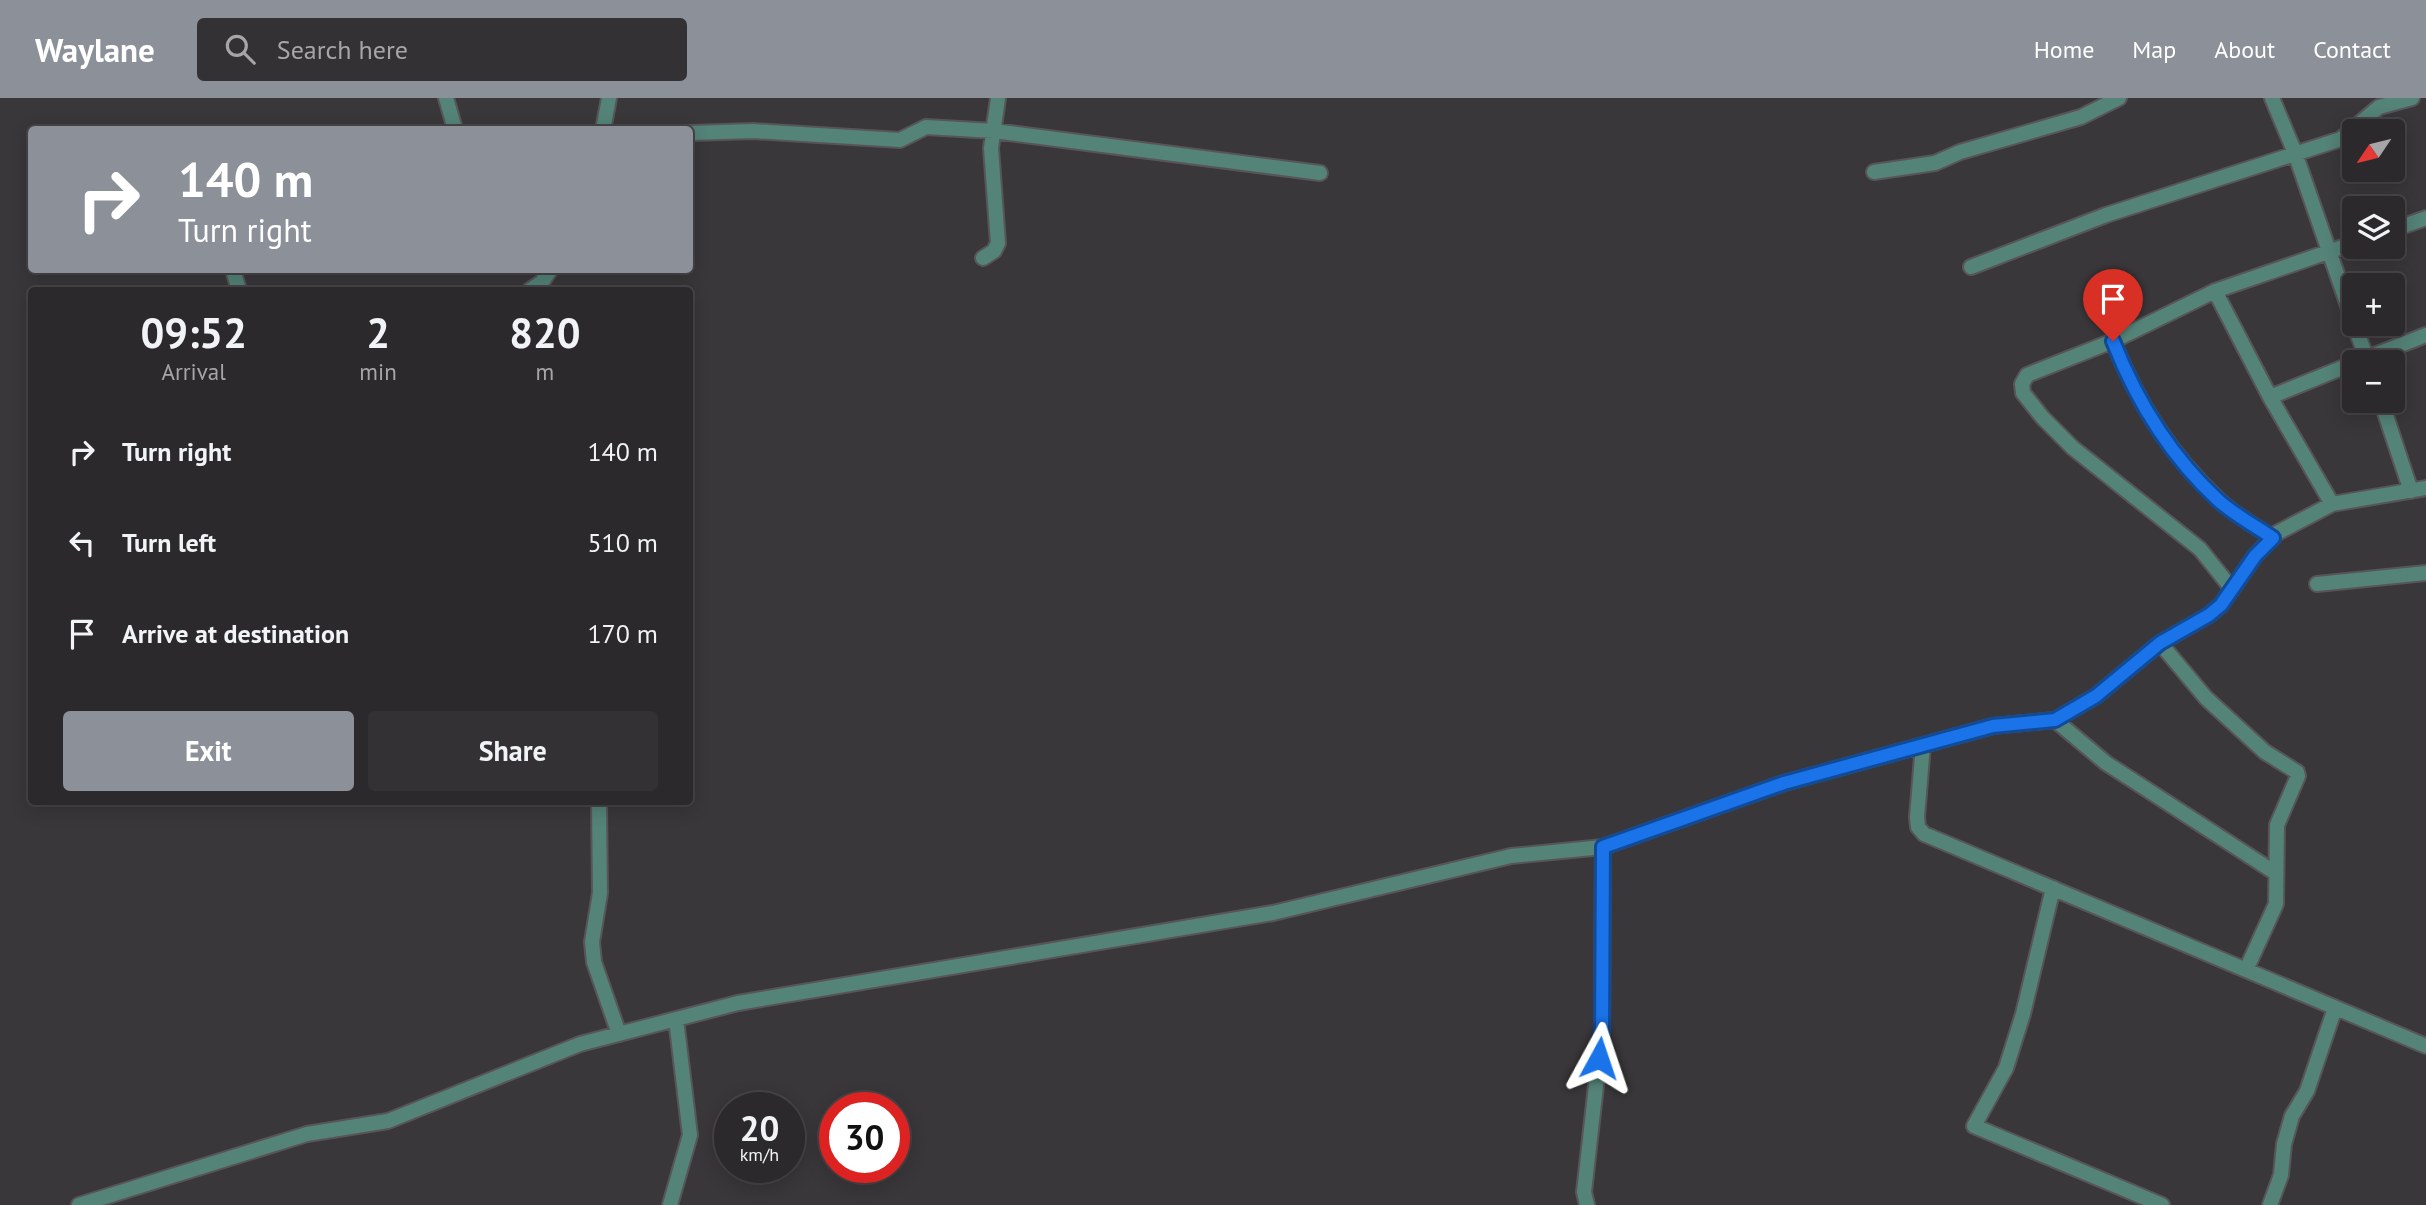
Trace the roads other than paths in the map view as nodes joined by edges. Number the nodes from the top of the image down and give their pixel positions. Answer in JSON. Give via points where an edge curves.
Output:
{"nodes":[{"id":1,"x":446,"y":98,"type":"edge"},
{"id":2,"x":609,"y":98,"type":"edge"},
{"id":3,"x":998,"y":98,"type":"edge"},
{"id":4,"x":2119,"y":98,"type":"edge"},
{"id":5,"x":2272,"y":98,"type":"edge"},
{"id":6,"x":2412,"y":98,"type":"edge"},
{"id":7,"x":454,"y":126,"type":"edge"},
{"id":8,"x":604,"y":126,"type":"edge"},
{"id":9,"x":994,"y":131,"type":"junction"},
{"id":10,"x":693,"y":133,"type":"edge"},
{"id":11,"x":2295,"y":153,"type":"junction"},
{"id":12,"x":1874,"y":172,"type":"dead end"},
{"id":13,"x":1320,"y":173,"type":"dead end"},
{"id":14,"x":2426,"y":218,"type":"edge"},
{"id":15,"x":2405,"y":225,"type":"edge"},
{"id":16,"x":2342,"y":247,"type":"edge"},
{"id":17,"x":2328,"y":252,"type":"junction"},
{"id":18,"x":983,"y":258,"type":"dead end"},
{"id":19,"x":1972,"y":267,"type":"dead end"},
{"id":20,"x":548,"y":273,"type":"edge"},
{"id":21,"x":534,"y":287,"type":"edge"},
{"id":22,"x":2215,"y":291,"type":"junction"},
{"id":23,"x":2342,"y":291,"type":"edge"},
{"id":24,"x":2426,"y":335,"type":"edge"},
{"id":25,"x":2113,"y":341,"type":"junction"},
{"id":26,"x":2390,"y":350,"type":"edge"},
{"id":27,"x":2342,"y":369,"type":"edge"},
{"id":28,"x":2270,"y":397,"type":"junction"},
{"id":29,"x":2385,"y":413,"type":"edge"},
{"id":30,"x":2426,"y":488,"type":"edge"},
{"id":31,"x":2411,"y":491,"type":"junction"},
{"id":32,"x":2332,"y":505,"type":"junction"},
{"id":33,"x":2273,"y":538,"type":"junction"},
{"id":34,"x":2426,"y":573,"type":"edge"},
{"id":35,"x":2317,"y":584,"type":"dead end"},
{"id":36,"x":2232,"y":589,"type":"junction"},
{"id":37,"x":2160,"y":643,"type":"junction"},
{"id":38,"x":2055,"y":720,"type":"junction"},
{"id":39,"x":1923,"y":745,"type":"junction"},
{"id":40,"x":599,"y":805,"type":"edge"},
{"id":41,"x":1603,"y":847,"type":"junction"},
{"id":42,"x":2274,"y":872,"type":"junction"},
{"id":43,"x":2053,"y":888,"type":"junction"},
{"id":44,"x":2246,"y":971,"type":"junction"},
{"id":45,"x":2335,"y":1008,"type":"junction"},
{"id":46,"x":676,"y":1019,"type":"junction"},
{"id":47,"x":619,"y":1034,"type":"junction"},
{"id":48,"x":2426,"y":1046,"type":"edge"},
{"id":49,"x":79,"y":1205,"type":"edge"},
{"id":50,"x":670,"y":1205,"type":"edge"},
{"id":51,"x":1587,"y":1205,"type":"edge"},
{"id":52,"x":2162,"y":1205,"type":"edge"},
{"id":53,"x":2270,"y":1205,"type":"edge"}],
"edges":[{"from":1,"to":7,"type":"street"},
{"from":2,"to":8,"type":"street"},
{"from":3,"to":9,"type":"street"},
{"from":4,"to":12,"type":"street","via":[[2081,117],[1935,163]]},
{"from":5,"to":11,"type":"street"},
{"from":6,"to":11,"type":"street","via":[[2379,107],[2341,139]]},
{"from":9,"to":10,"type":"street","via":[[926,127],[900,140],[753,131]]},
{"from":9,"to":13,"type":"street"},
{"from":9,"to":18,"type":"street","via":[[991,148],[998,243]]},
{"from":11,"to":17,"type":"street"},
{"from":11,"to":19,"type":"street","via":[[2106,215]]},
{"from":14,"to":15,"type":"street"},
{"from":16,"to":17,"type":"street"},
{"from":17,"to":22,"type":"street"},
{"from":17,"to":23,"type":"street"},
{"from":20,"to":21,"type":"street"},
{"from":22,"to":25,"type":"street"},
{"from":22,"to":28,"type":"street"},
{"from":24,"to":26,"type":"street"},
{"from":25,"to":33,"type":"street","via":[[2148,416],[2194,475],[2221,503]]},
{"from":25,"to":36,"type":"street","via":[[2027,375],[2023,393],[2073,447],[2200,549]]},
{"from":27,"to":28,"type":"street"},
{"from":28,"to":32,"type":"street"},
{"from":29,"to":31,"type":"street"},
{"from":30,"to":31,"type":"street"},
{"from":31,"to":32,"type":"street"},
{"from":32,"to":33,"type":"street"},
{"from":33,"to":36,"type":"street"},
{"from":34,"to":35,"type":"street"},
{"from":36,"to":37,"type":"street","via":[[2209,615]]},
{"from":37,"to":38,"type":"street","via":[[2096,696]]},
{"from":37,"to":42,"type":"street","via":[[2206,698],[2264,752],[2297,772],[2277,825]]},
{"from":38,"to":39,"type":"street","via":[[1993,726]]},
{"from":38,"to":42,"type":"street","via":[[2106,763]]},
{"from":39,"to":41,"type":"street","via":[[1784,783]]},
{"from":39,"to":43,"type":"street","via":[[1917,817],[1924,834]]},
{"from":40,"to":47,"type":"street","via":[[600,894],[592,942],[594,962]]},
{"from":41,"to":46,"type":"street","via":[[1511,856],[1273,913],[738,1003]]},
{"from":41,"to":51,"type":"street","via":[[1602,1031],[1584,1192]]},
{"from":42,"to":44,"type":"street","via":[[2276,904]]},
{"from":43,"to":44,"type":"street"},
{"from":43,"to":52,"type":"street","via":[[2006,1068],[1974,1126]]},
{"from":44,"to":45,"type":"street"},
{"from":45,"to":48,"type":"street"},
{"from":45,"to":53,"type":"street","via":[[2307,1091],[2292,1116]]},
{"from":46,"to":47,"type":"street"},
{"from":46,"to":50,"type":"street","via":[[690,1135]]},
{"from":47,"to":49,"type":"street","via":[[580,1044],[388,1121],[307,1134]]}]}
